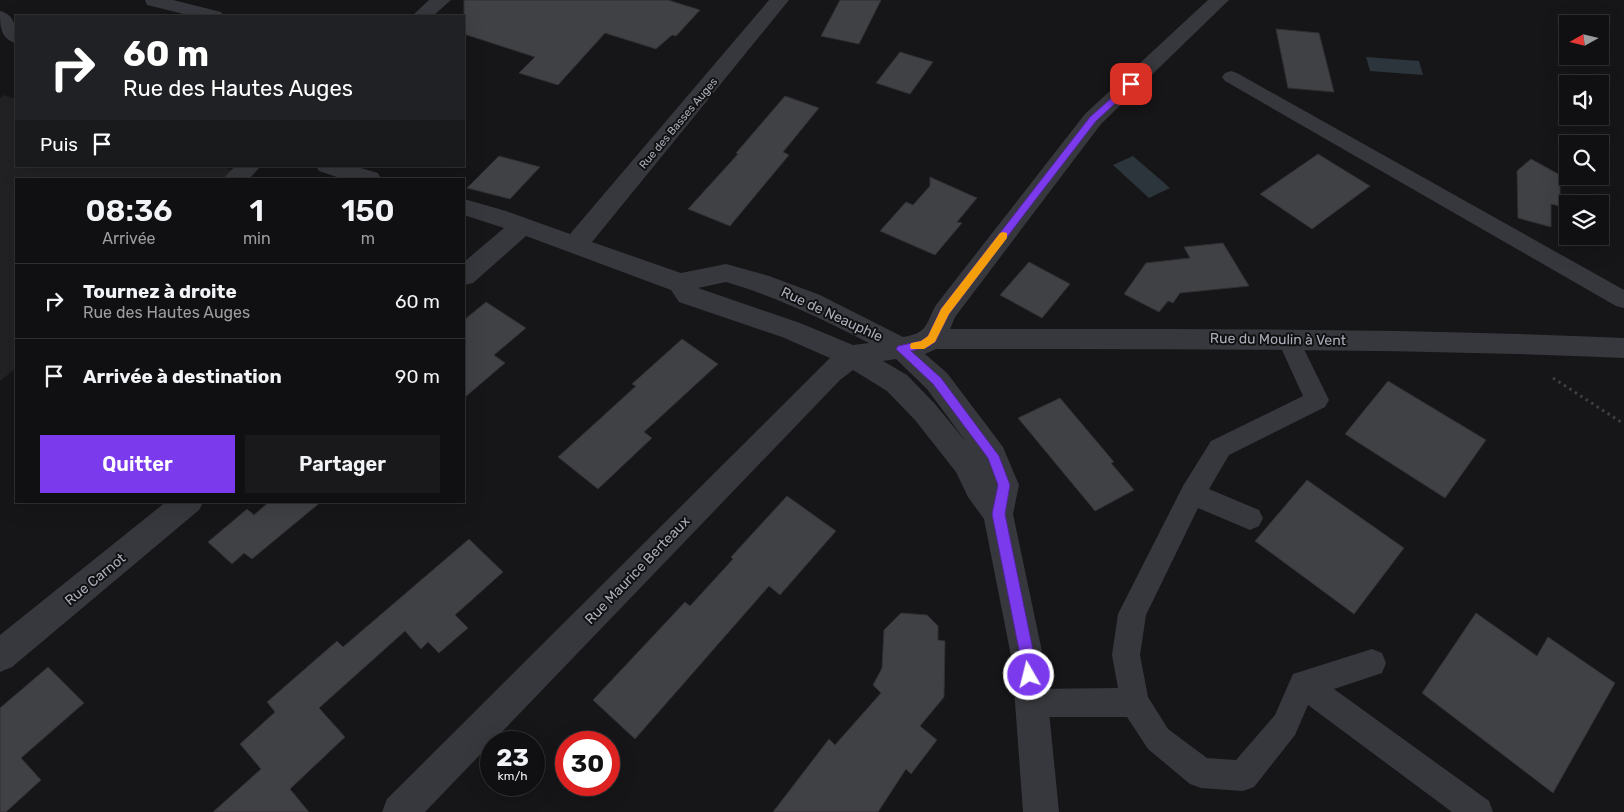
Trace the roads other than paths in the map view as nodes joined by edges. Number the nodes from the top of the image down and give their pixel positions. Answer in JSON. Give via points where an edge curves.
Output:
{"nodes":[{"id":1,"x":441,"y":0,"type":"edge"},
{"id":2,"x":779,"y":0,"type":"edge"},
{"id":3,"x":1219,"y":0,"type":"edge"},
{"id":4,"x":154,"y":1,"type":"edge"},
{"id":5,"x":210,"y":15,"type":"edge"},
{"id":6,"x":423,"y":15,"type":"edge"},
{"id":7,"x":0,"y":17,"type":"edge"},
{"id":8,"x":15,"y":36,"type":"edge"},
{"id":9,"x":1231,"y":77,"type":"dead end"},
{"id":10,"x":249,"y":167,"type":"edge"},
{"id":11,"x":330,"y":167,"type":"edge"},
{"id":12,"x":235,"y":178,"type":"edge"},
{"id":13,"x":367,"y":178,"type":"edge"},
{"id":14,"x":465,"y":206,"type":"edge"},
{"id":15,"x":522,"y":226,"type":"junction"},
{"id":16,"x":575,"y":245,"type":"junction"},
{"id":17,"x":465,"y":275,"type":"edge"},
{"id":18,"x":680,"y":283,"type":"junction"},
{"id":19,"x":1624,"y":300,"type":"edge"},
{"id":20,"x":852,"y":322,"type":"junction"},
{"id":21,"x":932,"y":339,"type":"junction"},
{"id":22,"x":1288,"y":339,"type":"junction"},
{"id":23,"x":1624,"y":348,"type":"edge"},
{"id":24,"x":902,"y":349,"type":"junction"},
{"id":25,"x":852,"y":356,"type":"junction"},
{"id":26,"x":1192,"y":494,"type":"junction"},
{"id":27,"x":187,"y":503,"type":"edge"},
{"id":28,"x":998,"y":514,"type":"junction"},
{"id":29,"x":1250,"y":518,"type":"dead end"},
{"id":30,"x":0,"y":656,"type":"edge"},
{"id":31,"x":1372,"y":662,"type":"dead end"},
{"id":32,"x":1303,"y":684,"type":"junction"},
{"id":33,"x":1135,"y":702,"type":"junction"},
{"id":34,"x":1032,"y":703,"type":"junction"},
{"id":35,"x":400,"y":812,"type":"edge"},
{"id":36,"x":1040,"y":812,"type":"edge"},
{"id":37,"x":1478,"y":812,"type":"edge"}],
"edges":[{"from":1,"to":6,"type":"street"},
{"from":2,"to":16,"type":"street","name":"Rue des Basses Auges"},
{"from":3,"to":21,"type":"street","via":[[1093,119],[945,312]]},
{"from":4,"to":5,"type":"street"},
{"from":7,"to":8,"type":"street"},
{"from":9,"to":19,"type":"lane"},
{"from":10,"to":12,"type":"street"},
{"from":11,"to":13,"type":"street"},
{"from":14,"to":15,"type":"street","name":"Rue de Neauphle"},
{"from":15,"to":16,"type":"street","name":"Rue de Neauphle"},
{"from":15,"to":17,"type":"street"},
{"from":16,"to":18,"type":"street","name":"Rue de Neauphle"},
{"from":18,"to":20,"type":"street","name":"Rue de Neauphle","via":[[726,273],[812,302]]},
{"from":18,"to":25,"type":"street","name":"Rue de Neauphle","via":[[688,295],[791,330]]},
{"from":20,"to":24,"type":"street","name":"Rue de Neauphle"},
{"from":20,"to":25,"type":"street"},
{"from":21,"to":22,"type":"street","name":"Rue du Moulin à Vent"},
{"from":21,"to":24,"type":"street"},
{"from":22,"to":23,"type":"street","name":"Rue du Moulin à Vent"},
{"from":22,"to":26,"type":"lane","via":[[1317,400],[1220,448]]},
{"from":24,"to":25,"type":"street"},
{"from":24,"to":28,"type":"street","name":"Rue de Neauphle","via":[[937,381],[993,456],[1004,485]]},
{"from":25,"to":28,"type":"street","name":"Rue de Neauphle","via":[[897,383],[925,412],[967,464],[978,488]]},
{"from":25,"to":35,"type":"street","name":"Rue Maurice Berteaux","via":[[831,372]]},
{"from":26,"to":29,"type":"lane"},
{"from":26,"to":33,"type":"lane","via":[[1132,614],[1126,655]]},
{"from":27,"to":30,"type":"street","name":"Rue Carnot"},
{"from":28,"to":34,"type":"street","name":"Rue de Neauphle","via":[[1028,660]]},
{"from":31,"to":32,"type":"lane"},
{"from":32,"to":33,"type":"lane","via":[[1285,725],[1243,776],[1200,773],[1158,739]]},
{"from":32,"to":37,"type":"lane"},
{"from":33,"to":34,"type":"lane"},
{"from":34,"to":36,"type":"street","name":"Rue de Neauphle"}]}
